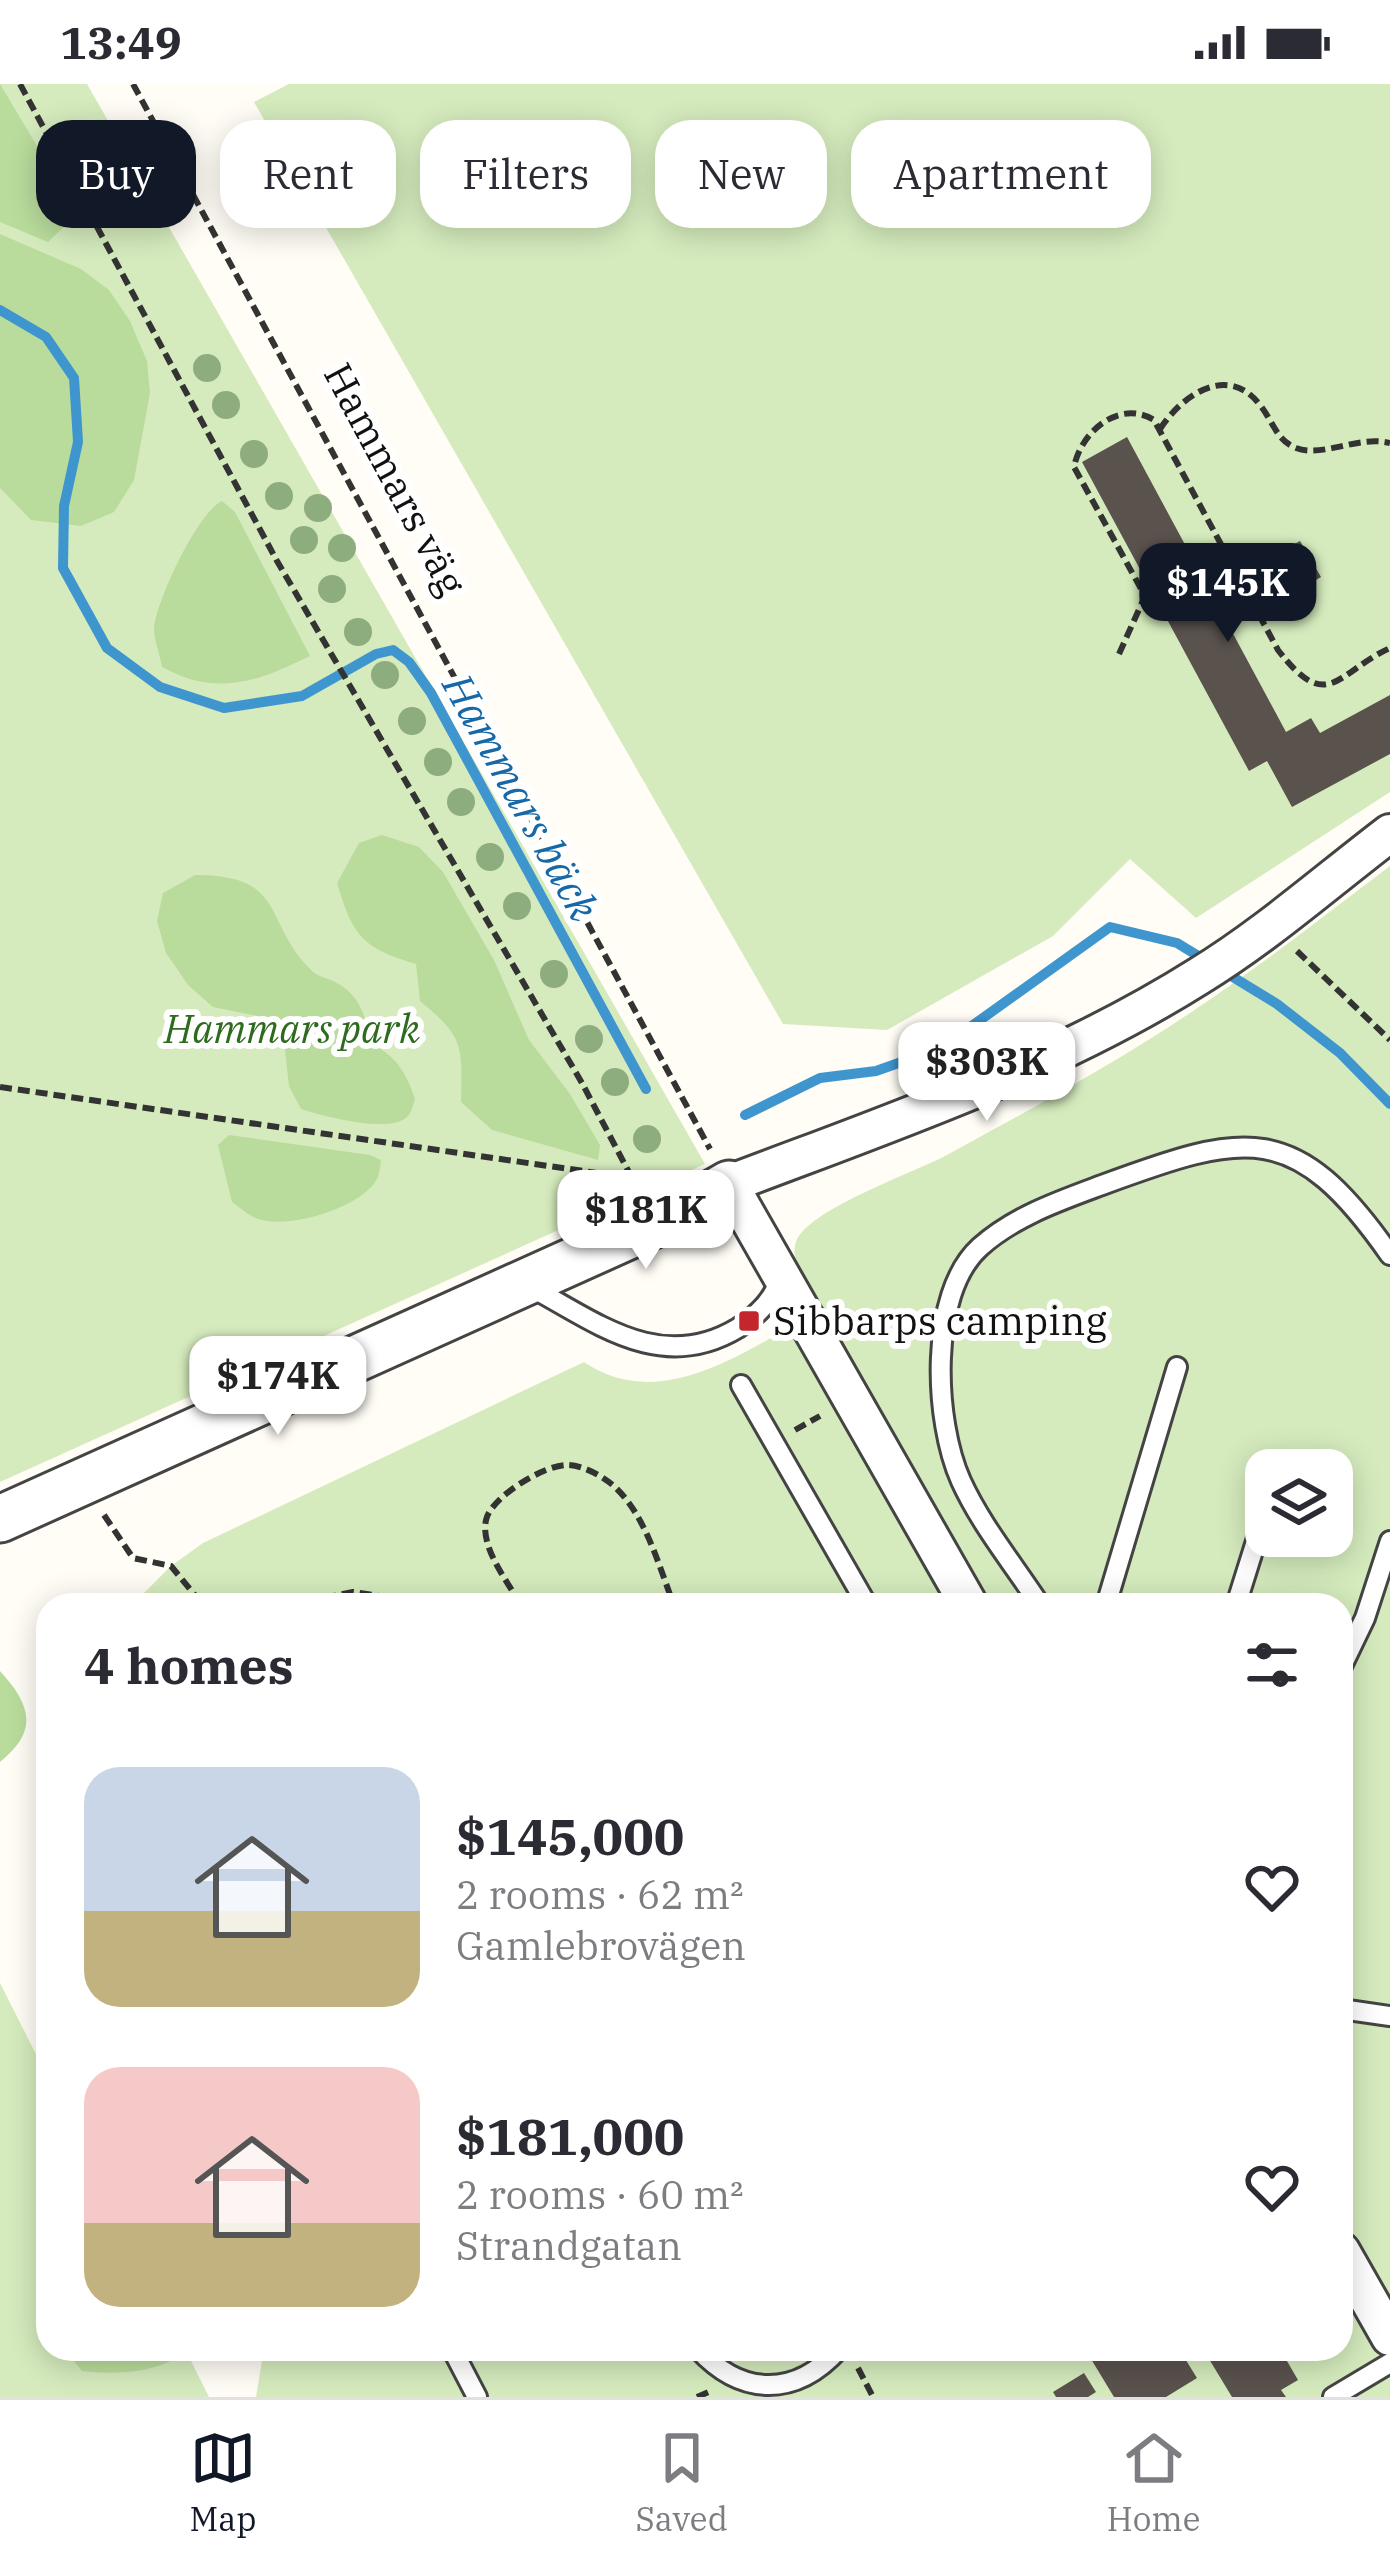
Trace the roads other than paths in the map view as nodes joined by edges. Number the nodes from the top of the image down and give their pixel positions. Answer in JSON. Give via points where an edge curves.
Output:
{"nodes":[{"id":1,"x":1390,"y":833,"type":"edge"},
{"id":2,"x":729,"y":1184,"type":"junction"},
{"id":3,"x":1390,"y":1255,"type":"edge"},
{"id":4,"x":780,"y":1276,"type":"junction"},
{"id":5,"x":523,"y":1283,"type":"junction"},
{"id":6,"x":1177,"y":1367,"type":"dead end"},
{"id":7,"x":741,"y":1385,"type":"dead end"},
{"id":8,"x":0,"y":1520,"type":"edge"},
{"id":9,"x":1390,"y":1541,"type":"edge"},
{"id":10,"x":1251,"y":1557,"type":"edge"},
{"id":11,"x":860,"y":1593,"type":"edge"},
{"id":12,"x":962,"y":1593,"type":"edge"},
{"id":13,"x":1032,"y":1593,"type":"edge"},
{"id":14,"x":1110,"y":1593,"type":"edge"},
{"id":15,"x":1240,"y":1593,"type":"edge"},
{"id":16,"x":1353,"y":1643,"type":"edge"},
{"id":17,"x":1353,"y":2011,"type":"edge"},
{"id":18,"x":1390,"y":2016,"type":"edge"},
{"id":19,"x":1353,"y":2272,"type":"edge"},
{"id":20,"x":1390,"y":2337,"type":"edge"},
{"id":21,"x":458,"y":2361,"type":"edge"},
{"id":22,"x":707,"y":2361,"type":"edge"},
{"id":23,"x":831,"y":2361,"type":"edge"},
{"id":24,"x":1390,"y":2363,"type":"edge"},
{"id":25,"x":477,"y":2397,"type":"edge"},
{"id":26,"x":1334,"y":2397,"type":"edge"}],
"edges":[{"from":1,"to":2,"type":"street","via":[[1202,975],[1107,1030],[1004,1079]]},
{"from":2,"to":4,"type":"street"},
{"from":2,"to":5,"type":"street"},
{"from":3,"to":13,"type":"lane","via":[[1335,1184],[1301,1160],[1233,1147],[1184,1155],[1041,1208],[979,1248],[957,1275],[946,1307],[950,1447],[962,1482]]},
{"from":4,"to":5,"type":"lane","via":[[777,1291],[749,1321],[703,1344],[676,1347],[615,1333]]},
{"from":4,"to":12,"type":"street"},
{"from":5,"to":8,"type":"street"},
{"from":6,"to":14,"type":"lane"},
{"from":7,"to":11,"type":"lane"},
{"from":9,"to":16,"type":"lane"},
{"from":10,"to":15,"type":"lane"},
{"from":17,"to":18,"type":"lane"},
{"from":19,"to":20,"type":"street"},
{"from":21,"to":25,"type":"lane"},
{"from":22,"to":23,"type":"lane","via":[[741,2392],[788,2396],[820,2378]]},
{"from":24,"to":26,"type":"lane"}]}
